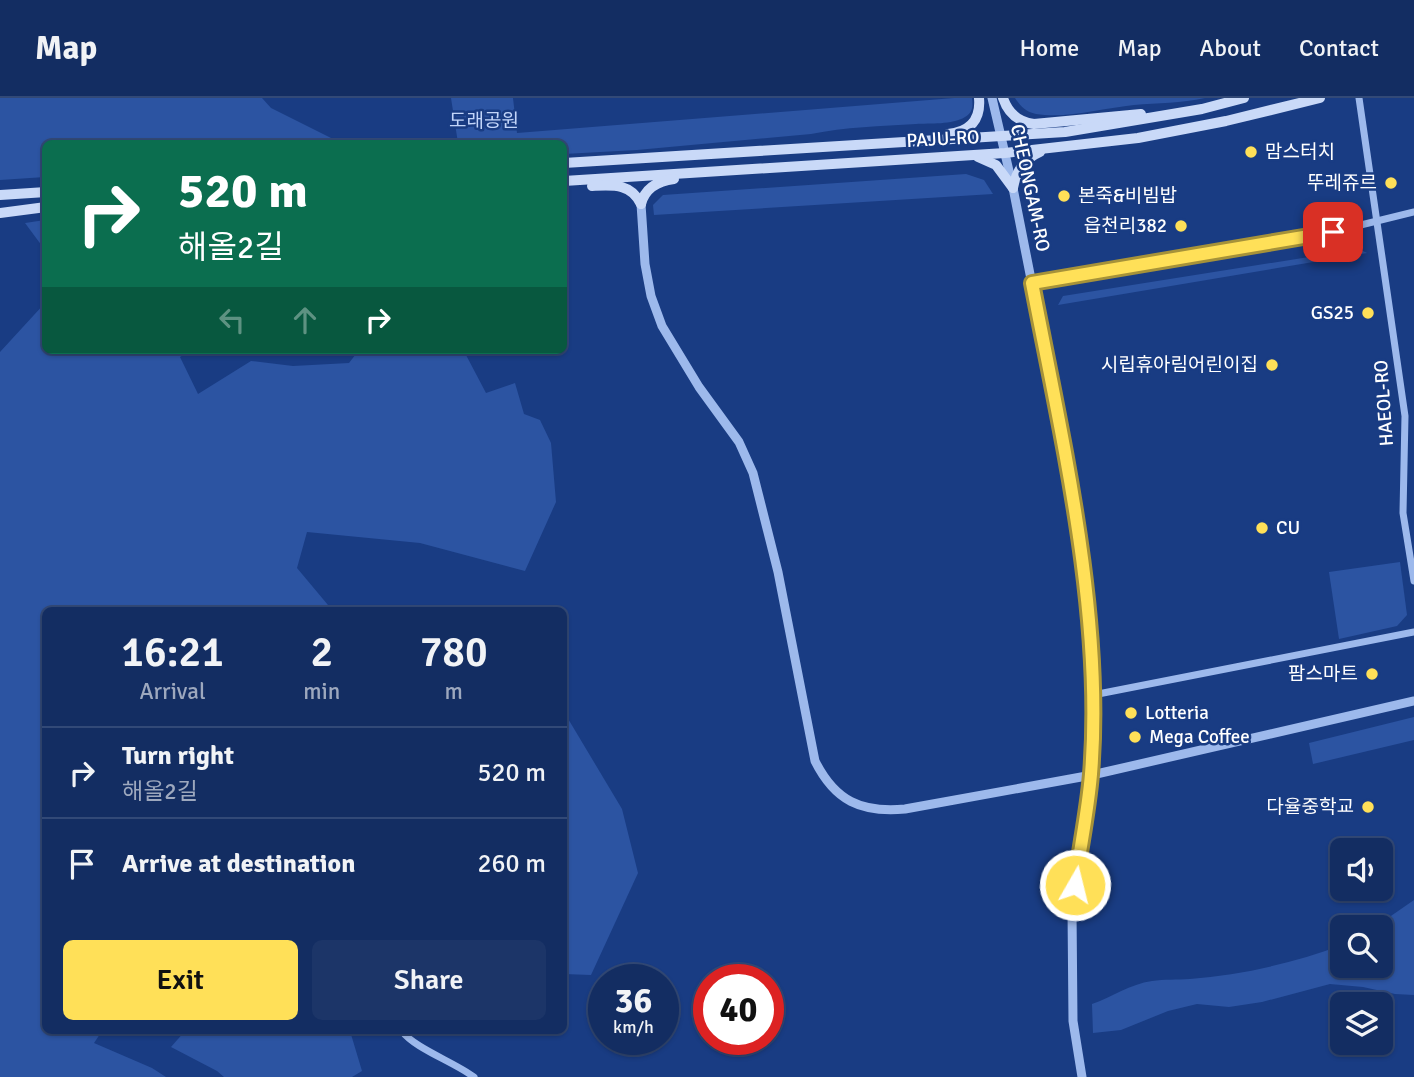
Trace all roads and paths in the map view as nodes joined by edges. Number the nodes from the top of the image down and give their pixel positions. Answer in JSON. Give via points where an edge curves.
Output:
{"nodes":[{"id":1,"x":979,"y":98,"type":"edge"},
{"id":2,"x":992,"y":98,"type":"edge"},
{"id":3,"x":1003,"y":98,"type":"edge"},
{"id":4,"x":1244,"y":98,"type":"edge"},
{"id":5,"x":1320,"y":98,"type":"edge"},
{"id":6,"x":1359,"y":98,"type":"edge"},
{"id":7,"x":1166,"y":115,"type":"junction"},
{"id":8,"x":1001,"y":137,"type":"junction"},
{"id":9,"x":836,"y":146,"type":"junction"},
{"id":10,"x":1052,"y":148,"type":"junction"},
{"id":11,"x":1005,"y":153,"type":"junction"},
{"id":12,"x":964,"y":155,"type":"junction"},
{"id":13,"x":567,"y":163,"type":"edge"},
{"id":14,"x":698,"y":172,"type":"junction"},
{"id":15,"x":567,"y":183,"type":"edge"},
{"id":16,"x":567,"y":184,"type":"edge"},
{"id":17,"x":1013,"y":188,"type":"junction"},
{"id":18,"x":42,"y":192,"type":"edge"},
{"id":19,"x":0,"y":195,"type":"edge"},
{"id":20,"x":641,"y":204,"type":"junction"},
{"id":21,"x":42,"y":208,"type":"edge"},
{"id":22,"x":1414,"y":212,"type":"edge"},
{"id":23,"x":0,"y":213,"type":"edge"},
{"id":24,"x":1377,"y":222,"type":"junction"},
{"id":25,"x":1032,"y":283,"type":"junction"},
{"id":26,"x":1414,"y":582,"type":"edge"},
{"id":27,"x":1414,"y":632,"type":"edge"},
{"id":28,"x":1093,"y":695,"type":"junction"},
{"id":29,"x":1414,"y":701,"type":"edge"},
{"id":30,"x":1091,"y":775,"type":"junction"},
{"id":31,"x":404,"y":1034,"type":"edge"},
{"id":32,"x":474,"y":1077,"type":"edge"},
{"id":33,"x":1082,"y":1077,"type":"edge"}],
"edges":[{"from":1,"to":9,"type":"main road","via":[[978,117],[956,133]]},
{"from":2,"to":8,"type":"street","name":"CHEONGAM-RO"},
{"from":3,"to":7,"type":"main road","via":[[1012,116],[1034,124],[1137,113]]},
{"from":4,"to":7,"type":"main road","name":"PAJU-RO"},
{"from":5,"to":10,"type":"main road","name":"PAJU-RO","via":[[1138,138]]},
{"from":6,"to":24,"type":"street","name":"HAEOL-RO"},
{"from":7,"to":8,"type":"main road","name":"PAJU-RO"},
{"from":8,"to":9,"type":"main road","name":"PAJU-RO"},
{"from":8,"to":11,"type":"street","name":"CHEONGAM-RO"},
{"from":9,"to":13,"type":"main road","name":"PAJU-RO"},
{"from":10,"to":11,"type":"main road","name":"PAJU-RO"},
{"from":10,"to":17,"type":"main road","via":[[1027,160]]},
{"from":11,"to":12,"type":"main road","name":"PAJU-RO"},
{"from":11,"to":17,"type":"street","name":"CHEONGAM-RO"},
{"from":12,"to":14,"type":"main road","name":"PAJU-RO"},
{"from":12,"to":17,"type":"main road","via":[[996,165]]},
{"from":14,"to":15,"type":"main road","name":"PAJU-RO"},
{"from":14,"to":20,"type":"main road","via":[[657,183]]},
{"from":16,"to":20,"type":"main road","via":[[616,184],[637,195]]},
{"from":17,"to":25,"type":"street","name":"CHEONGAM-RO"},
{"from":18,"to":19,"type":"main road"},
{"from":20,"to":30,"type":"street","via":[[645,264],[662,326],[739,442],[753,473],[778,572],[815,761],[825,781],[859,806],[881,811]]},
{"from":21,"to":23,"type":"main road"},
{"from":22,"to":24,"type":"street"},
{"from":24,"to":25,"type":"street"},
{"from":24,"to":26,"type":"street","name":"HAEOL-RO","via":[[1405,416],[1403,513]]},
{"from":25,"to":28,"type":"street","name":"CHEONGAM-RO","via":[[1075,518]]},
{"from":27,"to":28,"type":"street"},
{"from":28,"to":30,"type":"street","name":"CHEONGAM-RO"},
{"from":29,"to":30,"type":"street"},
{"from":30,"to":33,"type":"street","name":"CHEONGAM-RO","via":[[1072,909],[1073,1021]]},
{"from":31,"to":32,"type":"street","via":[[410,1042]]}]}
